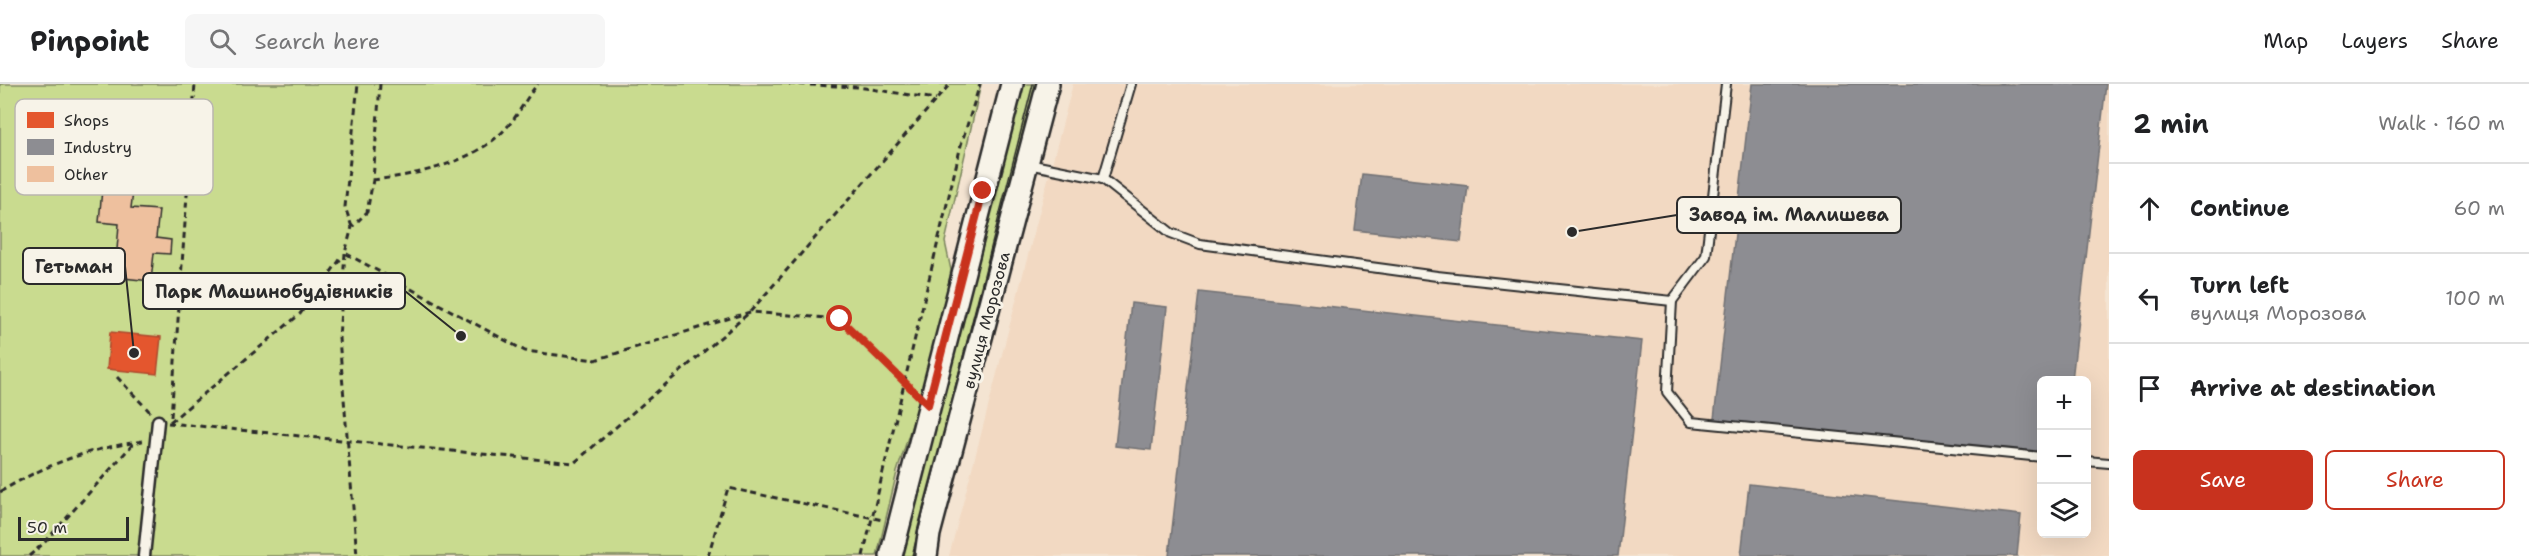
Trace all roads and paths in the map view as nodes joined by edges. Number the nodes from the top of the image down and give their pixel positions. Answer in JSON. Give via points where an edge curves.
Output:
{"nodes":[{"id":1,"x":195,"y":84,"type":"edge"},
{"id":2,"x":358,"y":84,"type":"edge"},
{"id":3,"x":380,"y":84,"type":"edge"},
{"id":4,"x":538,"y":84,"type":"edge"},
{"id":5,"x":789,"y":84,"type":"edge"},
{"id":6,"x":950,"y":84,"type":"edge"},
{"id":7,"x":980,"y":84,"type":"edge"},
{"id":8,"x":1012,"y":84,"type":"edge"},
{"id":9,"x":1048,"y":84,"type":"edge"},
{"id":10,"x":1131,"y":84,"type":"edge"},
{"id":11,"x":1726,"y":84,"type":"edge"},
{"id":12,"x":194,"y":99,"type":"edge"},
{"id":13,"x":936,"y":99,"type":"junction"},
{"id":14,"x":1026,"y":163,"type":"junction"},
{"id":15,"x":1103,"y":179,"type":"junction"},
{"id":16,"x":373,"y":180,"type":"junction"},
{"id":17,"x":187,"y":195,"type":"edge"},
{"id":18,"x":352,"y":227,"type":"junction"},
{"id":19,"x":345,"y":253,"type":"junction"},
{"id":20,"x":1672,"y":302,"type":"junction"},
{"id":21,"x":750,"y":312,"type":"junction"},
{"id":22,"x":117,"y":377,"type":"dead end"},
{"id":23,"x":905,"y":382,"type":"junction"},
{"id":24,"x":928,"y":405,"type":"junction"},
{"id":25,"x":158,"y":421,"type":"junction"},
{"id":26,"x":170,"y":423,"type":"junction"},
{"id":27,"x":156,"y":438,"type":"junction"},
{"id":28,"x":349,"y":440,"type":"junction"},
{"id":29,"x":134,"y":443,"type":"junction"},
{"id":30,"x":2037,"y":457,"type":"edge"},
{"id":31,"x":2091,"y":461,"type":"edge"},
{"id":32,"x":2109,"y":463,"type":"edge"},
{"id":33,"x":0,"y":492,"type":"edge"},
{"id":34,"x":872,"y":517,"type":"junction"},
{"id":35,"x":898,"y":523,"type":"junction"},
{"id":36,"x":29,"y":556,"type":"edge"},
{"id":37,"x":144,"y":556,"type":"edge"},
{"id":38,"x":357,"y":556,"type":"edge"},
{"id":39,"x":708,"y":556,"type":"edge"},
{"id":40,"x":863,"y":556,"type":"edge"},
{"id":41,"x":891,"y":556,"type":"edge"},
{"id":42,"x":926,"y":556,"type":"edge"}],
"edges":[{"from":1,"to":12,"type":"path"},
{"from":2,"to":18,"type":"path","via":[[345,207]]},
{"from":3,"to":16,"type":"path"},
{"from":4,"to":16,"type":"path","via":[[508,126],[482,149],[401,177]]},
{"from":5,"to":13,"type":"path","via":[[858,87]]},
{"from":6,"to":13,"type":"path"},
{"from":7,"to":23,"type":"path"},
{"from":8,"to":24,"type":"main road","name":"вулиця Морозова"},
{"from":9,"to":14,"type":"main road","name":"вулиця Морозова"},
{"from":10,"to":15,"type":"lane"},
{"from":11,"to":20,"type":"lane","via":[[1706,256]]},
{"from":13,"to":21,"type":"path"},
{"from":14,"to":15,"type":"lane"},
{"from":14,"to":42,"type":"main road","name":"вулиця Морозова"},
{"from":15,"to":20,"type":"lane","via":[[1171,233],[1200,244]]},
{"from":16,"to":18,"type":"path","via":[[367,212]]},
{"from":17,"to":26,"type":"path"},
{"from":18,"to":19,"type":"path"},
{"from":19,"to":21,"type":"path","via":[[525,351],[595,360]]},
{"from":19,"to":26,"type":"path","via":[[300,314]]},
{"from":19,"to":28,"type":"path","via":[[339,338]]},
{"from":20,"to":30,"type":"lane","via":[[1667,392],[1691,422]]},
{"from":21,"to":23,"type":"path","via":[[840,319]]},
{"from":21,"to":28,"type":"path","via":[[574,463]]},
{"from":22,"to":25,"type":"path"},
{"from":23,"to":24,"type":"path"},
{"from":23,"to":34,"type":"path"},
{"from":24,"to":35,"type":"main road","name":"вулиця Морозова"},
{"from":25,"to":26,"type":"path"},
{"from":25,"to":27,"type":"street"},
{"from":26,"to":28,"type":"path"},
{"from":27,"to":29,"type":"path"},
{"from":27,"to":37,"type":"street"},
{"from":28,"to":38,"type":"path"},
{"from":29,"to":33,"type":"path","via":[[102,448],[33,471]]},
{"from":29,"to":36,"type":"path"},
{"from":31,"to":32,"type":"lane"},
{"from":34,"to":35,"type":"path"},
{"from":34,"to":39,"type":"path","via":[[728,488]]},
{"from":34,"to":40,"type":"path"},
{"from":35,"to":41,"type":"main road","name":"вулиця Морозова"}]}
